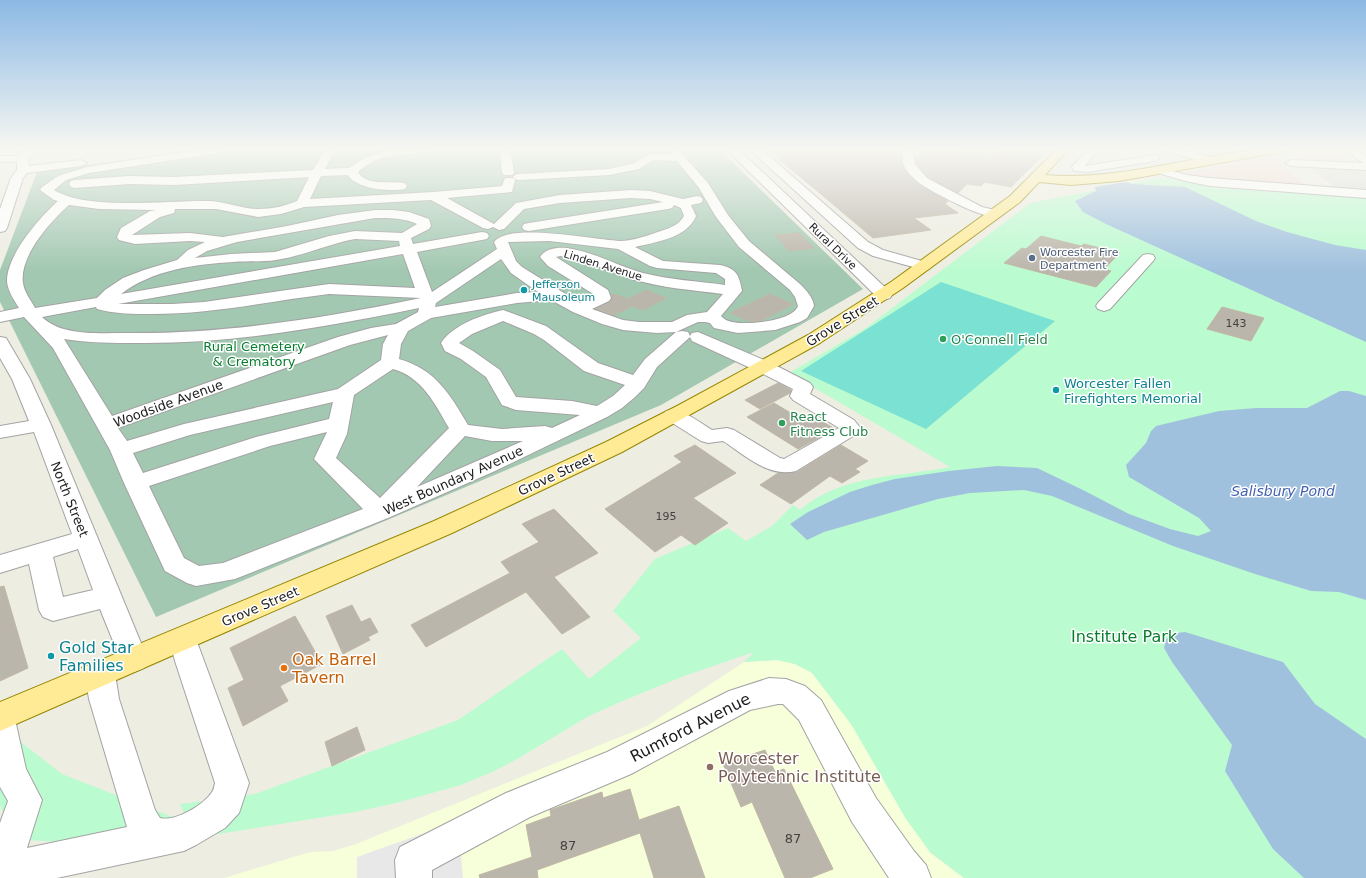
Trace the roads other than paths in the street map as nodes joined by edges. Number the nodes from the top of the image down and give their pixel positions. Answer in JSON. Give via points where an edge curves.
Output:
{"nodes":[{"id":1,"x":10,"y":189,"type":"edge"},
{"id":2,"x":47,"y":189,"type":"edge"},
{"id":3,"x":309,"y":189,"type":"edge"},
{"id":4,"x":508,"y":189,"type":"edge"},
{"id":5,"x":705,"y":189,"type":"edge"},
{"id":6,"x":773,"y":189,"type":"edge"},
{"id":7,"x":799,"y":189,"type":"edge"},
{"id":8,"x":939,"y":189,"type":"edge"},
{"id":9,"x":1030,"y":189,"type":"edge"},
{"id":10,"x":1043,"y":189,"type":"edge"},
{"id":11,"x":1059,"y":189,"type":"edge"},
{"id":12,"x":1059,"y":189,"type":"edge"},
{"id":13,"x":1301,"y":189,"type":"edge"},
{"id":14,"x":1325,"y":189,"type":"edge"},
{"id":15,"x":1328,"y":191,"type":"junction"},
{"id":16,"x":1026,"y":194,"type":"junction"},
{"id":17,"x":1366,"y":194,"type":"edge"},
{"id":18,"x":710,"y":198,"type":"junction"},
{"id":19,"x":439,"y":199,"type":"junction"},
{"id":20,"x":67,"y":200,"type":"junction"},
{"id":21,"x":302,"y":203,"type":"junction"},
{"id":22,"x":683,"y":203,"type":"junction"},
{"id":23,"x":186,"y":204,"type":"junction"},
{"id":24,"x":4,"y":207,"type":"edge"},
{"id":25,"x":398,"y":214,"type":"junction"},
{"id":26,"x":0,"y":228,"type":"edge"},
{"id":27,"x":499,"y":235,"type":"junction"},
{"id":28,"x":229,"y":239,"type":"junction"},
{"id":29,"x":406,"y":244,"type":"junction"},
{"id":30,"x":621,"y":245,"type":"junction"},
{"id":31,"x":1148,"y":258,"type":"dead end"},
{"id":32,"x":183,"y":264,"type":"junction"},
{"id":33,"x":924,"y":266,"type":"junction"},
{"id":34,"x":734,"y":291,"type":"junction"},
{"id":35,"x":884,"y":295,"type":"junction"},
{"id":36,"x":554,"y":296,"type":"junction"},
{"id":37,"x":102,"y":301,"type":"junction"},
{"id":38,"x":426,"y":303,"type":"junction"},
{"id":39,"x":1104,"y":306,"type":"dead end"},
{"id":40,"x":580,"y":309,"type":"junction"},
{"id":41,"x":29,"y":312,"type":"junction"},
{"id":42,"x":503,"y":314,"type":"junction"},
{"id":43,"x":0,"y":317,"type":"edge"},
{"id":44,"x":715,"y":321,"type":"junction"},
{"id":45,"x":45,"y":328,"type":"junction"},
{"id":46,"x":401,"y":328,"type":"junction"},
{"id":47,"x":685,"y":333,"type":"junction"},
{"id":48,"x":0,"y":342,"type":"edge"},
{"id":49,"x":390,"y":362,"type":"junction"},
{"id":50,"x":764,"y":367,"type":"junction"},
{"id":51,"x":638,"y":383,"type":"junction"},
{"id":52,"x":345,"y":393,"type":"junction"},
{"id":53,"x":600,"y":413,"type":"junction"},
{"id":54,"x":673,"y":415,"type":"junction"},
{"id":55,"x":338,"y":423,"type":"junction"},
{"id":56,"x":41,"y":425,"type":"junction"},
{"id":57,"x":106,"y":425,"type":"junction"},
{"id":58,"x":569,"y":427,"type":"junction"},
{"id":59,"x":460,"y":428,"type":"junction"},
{"id":60,"x":0,"y":432,"type":"edge"},
{"id":61,"x":121,"y":450,"type":"junction"},
{"id":62,"x":135,"y":482,"type":"junction"},
{"id":63,"x":380,"y":512,"type":"junction"},
{"id":64,"x":84,"y":533,"type":"junction"},
{"id":65,"x":0,"y":551,"type":"edge"},
{"id":66,"x":39,"y":552,"type":"junction"},
{"id":67,"x":0,"y":564,"type":"edge"},
{"id":68,"x":109,"y":597,"type":"junction"},
{"id":69,"x":183,"y":639,"type":"junction"},
{"id":70,"x":134,"y":660,"type":"junction"},
{"id":71,"x":100,"y":674,"type":"junction"},
{"id":72,"x":0,"y":717,"type":"edge"},
{"id":73,"x":0,"y":724,"type":"edge"},
{"id":74,"x":164,"y":837,"type":"junction"},
{"id":75,"x":413,"y":869,"type":"edge"},
{"id":76,"x":1,"y":874,"type":"edge"},
{"id":77,"x":913,"y":878,"type":"edge"}],
"edges":[{"from":1,"to":24,"type":"street"},
{"from":2,"to":20,"type":"street","via":[[49,194]]},
{"from":3,"to":21,"type":"street"},
{"from":4,"to":19,"type":"street"},
{"from":5,"to":18,"type":"street"},
{"from":6,"to":35,"type":"street","name":"Rural Drive"},
{"from":7,"to":33,"type":"street","via":[[863,245],[878,253]]},
{"from":8,"to":16,"type":"street","via":[[978,210]]},
{"from":9,"to":16,"type":"main road","name":"Grove Street"},
{"from":10,"to":16,"type":"main road"},
{"from":11,"to":16,"type":"main road"},
{"from":12,"to":16,"type":"main road"},
{"from":13,"to":15,"type":"street"},
{"from":14,"to":15,"type":"street"},
{"from":15,"to":17,"type":"street"},
{"from":16,"to":33,"type":"main road","name":"Grove Street"},
{"from":18,"to":22,"type":"street"},
{"from":18,"to":44,"type":"street","via":[[744,244],[795,287],[805,301],[805,308],[800,314],[776,325],[738,328]]},
{"from":19,"to":21,"type":"street"},
{"from":19,"to":25,"type":"street"},
{"from":19,"to":27,"type":"street"},
{"from":20,"to":23,"type":"street","via":[[115,206]]},
{"from":20,"to":41,"type":"street","via":[[40,228],[25,250],[17,268],[15,281]]},
{"from":21,"to":23,"type":"street","via":[[286,210],[257,213],[220,205]]},
{"from":22,"to":27,"type":"street"},
{"from":22,"to":27,"type":"street","via":[[643,195],[560,199],[520,206]]},
{"from":22,"to":30,"type":"street","via":[[690,217],[680,228],[660,236]]},
{"from":23,"to":28,"type":"street","via":[[155,214],[138,223],[126,231],[124,237],[135,240],[190,237]]},
{"from":24,"to":26,"type":"street"},
{"from":25,"to":28,"type":"street","via":[[338,219]]},
{"from":25,"to":29,"type":"street","via":[[424,222],[424,226]]},
{"from":27,"to":29,"type":"street"},
{"from":27,"to":30,"type":"street","via":[[556,237]]},
{"from":27,"to":36,"type":"street","via":[[507,258],[513,266]]},
{"from":27,"to":38,"type":"street","via":[[457,283]]},
{"from":28,"to":32,"type":"street","via":[[194,252]]},
{"from":29,"to":32,"type":"street","via":[[355,235],[275,256],[237,257]]},
{"from":29,"to":37,"type":"street"},
{"from":29,"to":38,"type":"street"},
{"from":30,"to":34,"type":"street","via":[[655,264],[720,269],[732,277]]},
{"from":31,"to":39,"type":"street"},
{"from":32,"to":37,"type":"street","via":[[125,283]]},
{"from":33,"to":35,"type":"main road","name":"Grove Street"},
{"from":34,"to":40,"type":"street","name":"Linden Avenue","via":[[664,282],[636,276],[573,253],[550,253],[547,257],[553,263],[602,293],[603,298]]},
{"from":34,"to":44,"type":"street"},
{"from":35,"to":50,"type":"main road","name":"Grove Street"},
{"from":36,"to":38,"type":"street","name":"Woodside Avenue","via":[[484,303]]},
{"from":36,"to":40,"type":"street"},
{"from":36,"to":42,"type":"street"},
{"from":37,"to":38,"type":"street","via":[[103,306],[108,307],[172,309],[329,289]]},
{"from":37,"to":41,"type":"street"},
{"from":38,"to":45,"type":"street","via":[[318,323],[183,337],[93,337]]},
{"from":38,"to":46,"type":"street","name":"Woodside Avenue"},
{"from":40,"to":47,"type":"street","via":[[609,323]]},
{"from":41,"to":43,"type":"street"},
{"from":41,"to":45,"type":"street"},
{"from":42,"to":51,"type":"street","via":[[550,336],[591,367]]},
{"from":42,"to":53,"type":"street","via":[[452,338],[451,347],[493,374],[509,401],[516,404],[572,407]]},
{"from":44,"to":47,"type":"street","name":"West Boundary Avenue","via":[[716,330],[710,334]]},
{"from":44,"to":47,"type":"street","name":"West Boundary Avenue","via":[[684,321]]},
{"from":45,"to":57,"type":"street","via":[[61,346]]},
{"from":46,"to":49,"type":"street","via":[[392,344]]},
{"from":46,"to":57,"type":"street","name":"Woodside Avenue","via":[[344,341]]},
{"from":47,"to":50,"type":"street"},
{"from":47,"to":51,"type":"street","name":"West Boundary Avenue","via":[[650,364]]},
{"from":48,"to":56,"type":"street","name":"North Street","via":[[21,379]]},
{"from":49,"to":52,"type":"street"},
{"from":49,"to":59,"type":"street","via":[[409,367],[436,389]]},
{"from":50,"to":54,"type":"main road","name":"Grove Street"},
{"from":50,"to":54,"type":"street","via":[[803,387],[800,396],[847,424],[851,429],[788,466],[775,464],[727,434],[708,437]]},
{"from":51,"to":53,"type":"street","name":"West Boundary Avenue","via":[[612,407]]},
{"from":52,"to":55,"type":"street"},
{"from":52,"to":61,"type":"street","via":[[184,430]]},
{"from":53,"to":58,"type":"street","name":"West Boundary Avenue"},
{"from":54,"to":69,"type":"main road","name":"Grove Street","via":[[614,447],[443,527]]},
{"from":55,"to":62,"type":"street","via":[[263,441]]},
{"from":55,"to":63,"type":"street","via":[[338,433],[325,459]]},
{"from":56,"to":60,"type":"street"},
{"from":56,"to":64,"type":"street","name":"North Street"},
{"from":57,"to":61,"type":"street"},
{"from":58,"to":59,"type":"street","via":[[513,436],[489,435]]},
{"from":58,"to":63,"type":"street","name":"West Boundary Avenue"},
{"from":59,"to":63,"type":"street"},
{"from":61,"to":62,"type":"street"},
{"from":62,"to":63,"type":"street","name":"West Boundary Avenue","via":[[174,564],[196,576],[226,572]]},
{"from":64,"to":65,"type":"street"},
{"from":64,"to":66,"type":"street"},
{"from":64,"to":68,"type":"street","name":"North Street"},
{"from":66,"to":67,"type":"street"},
{"from":66,"to":68,"type":"street","via":[[53,610]]},
{"from":68,"to":70,"type":"street","name":"North Street"},
{"from":69,"to":70,"type":"main road","name":"Grove Street"},
{"from":69,"to":74,"type":"street","via":[[232,783],[227,801],[212,816],[184,833]]},
{"from":70,"to":71,"type":"main road","name":"Grove Street"},
{"from":71,"to":72,"type":"main road","name":"Grove Street"},
{"from":71,"to":74,"type":"street","via":[[104,699],[140,818],[149,833]]},
{"from":73,"to":76,"type":"street","via":[[10,773],[25,800]]},
{"from":74,"to":76,"type":"street"},
{"from":75,"to":77,"type":"street","name":"Rumford Avenue","via":[[518,805],[619,763],[740,700],[759,693],[777,691],[792,693],[810,710],[864,810]]}]}
